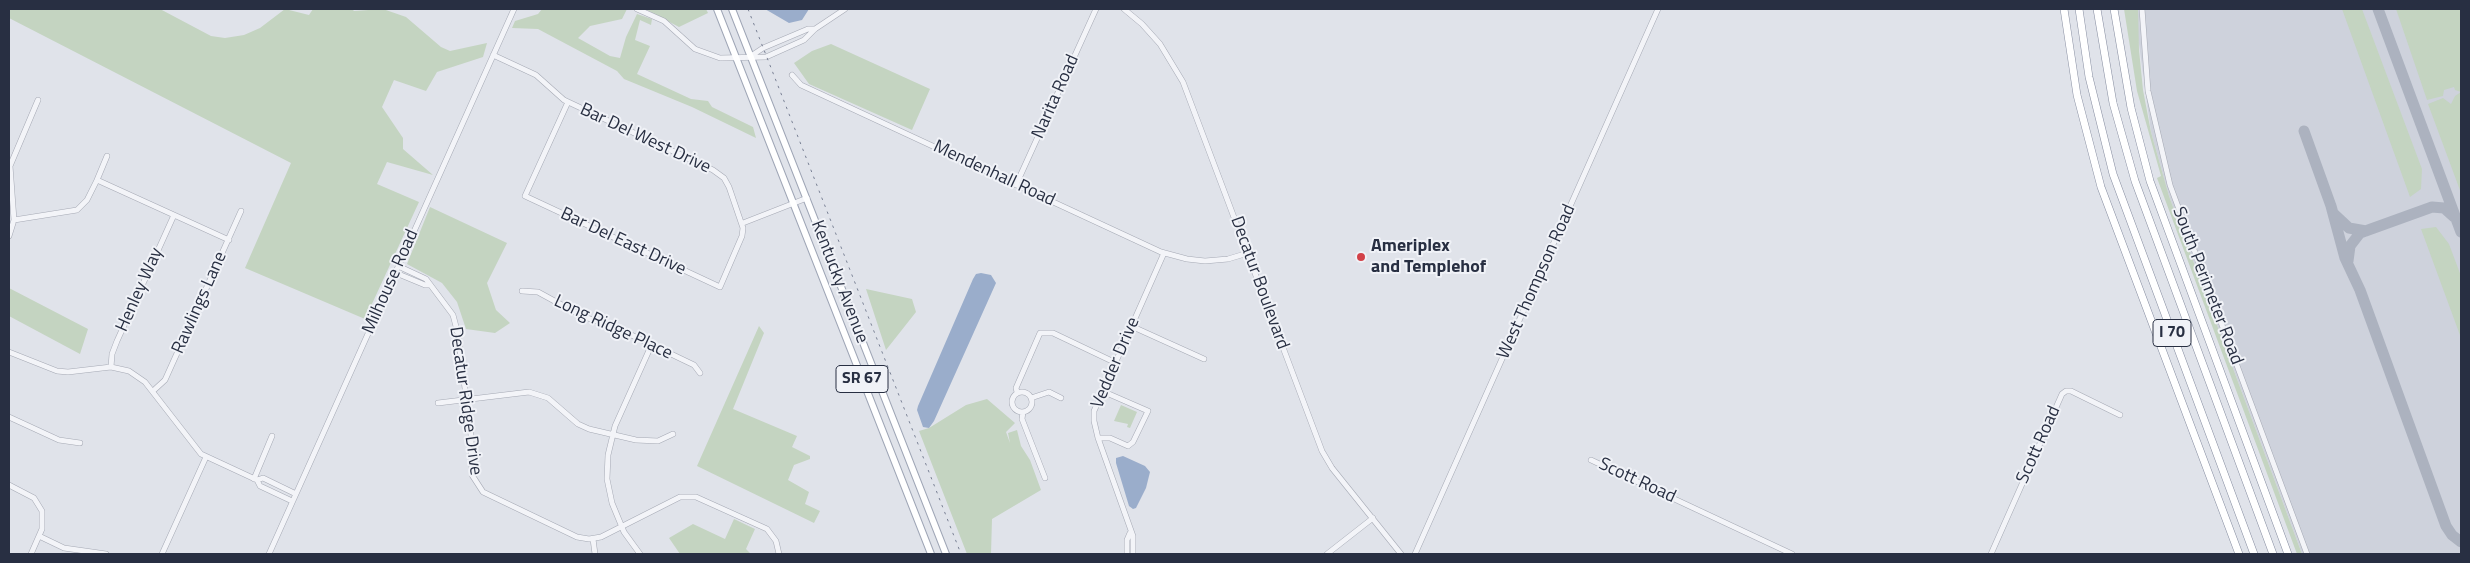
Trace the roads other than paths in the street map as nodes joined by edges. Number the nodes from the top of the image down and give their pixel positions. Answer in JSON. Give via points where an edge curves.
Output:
{"nodes":[{"id":1,"x":514,"y":9,"type":"edge"},
{"id":2,"x":637,"y":9,"type":"edge"},
{"id":3,"x":718,"y":9,"type":"edge"},
{"id":4,"x":732,"y":9,"type":"edge"},
{"id":5,"x":844,"y":9,"type":"edge"},
{"id":6,"x":1096,"y":9,"type":"edge"},
{"id":7,"x":1124,"y":9,"type":"edge"},
{"id":8,"x":1658,"y":9,"type":"edge"},
{"id":9,"x":2064,"y":9,"type":"edge"},
{"id":10,"x":2079,"y":9,"type":"edge"},
{"id":11,"x":2098,"y":9,"type":"edge"},
{"id":12,"x":2114,"y":9,"type":"edge"},
{"id":13,"x":2142,"y":9,"type":"edge"},
{"id":14,"x":815,"y":29,"type":"junction"},
{"id":15,"x":493,"y":55,"type":"junction"},
{"id":16,"x":751,"y":57,"type":"junction"},
{"id":17,"x":736,"y":58,"type":"junction"},
{"id":18,"x":792,"y":75,"type":"dead end"},
{"id":19,"x":38,"y":100,"type":"dead end"},
{"id":20,"x":568,"y":102,"type":"junction"},
{"id":21,"x":107,"y":156,"type":"dead end"},
{"id":22,"x":96,"y":180,"type":"junction"},
{"id":23,"x":1016,"y":185,"type":"junction"},
{"id":24,"x":807,"y":198,"type":"junction"},
{"id":25,"x":794,"y":203,"type":"junction"},
{"id":26,"x":241,"y":211,"type":"dead end"},
{"id":27,"x":174,"y":215,"type":"junction"},
{"id":28,"x":14,"y":220,"type":"junction"},
{"id":29,"x":743,"y":223,"type":"junction"},
{"id":30,"x":9,"y":236,"type":"edge"},
{"id":31,"x":229,"y":240,"type":"junction"},
{"id":32,"x":1164,"y":253,"type":"junction"},
{"id":33,"x":1248,"y":253,"type":"junction"},
{"id":34,"x":398,"y":266,"type":"junction"},
{"id":35,"x":396,"y":273,"type":"junction"},
{"id":36,"x":430,"y":285,"type":"junction"},
{"id":37,"x":522,"y":291,"type":"dead end"},
{"id":38,"x":1131,"y":326,"type":"junction"},
{"id":39,"x":652,"y":346,"type":"junction"},
{"id":40,"x":9,"y":352,"type":"edge"},
{"id":41,"x":1204,"y":359,"type":"dead end"},
{"id":42,"x":1114,"y":362,"type":"junction"},
{"id":43,"x":111,"y":367,"type":"junction"},
{"id":44,"x":700,"y":373,"type":"dead end"},
{"id":45,"x":153,"y":391,"type":"junction"},
{"id":46,"x":1102,"y":391,"type":"junction"},
{"id":47,"x":1017,"y":392,"type":"junction"},
{"id":48,"x":1031,"y":398,"type":"junction"},
{"id":49,"x":1061,"y":398,"type":"dead end"},
{"id":50,"x":466,"y":399,"type":"junction"},
{"id":51,"x":438,"y":403,"type":"dead end"},
{"id":52,"x":1022,"y":412,"type":"junction"},
{"id":53,"x":2120,"y":415,"type":"dead end"},
{"id":54,"x":9,"y":417,"type":"edge"},
{"id":55,"x":673,"y":434,"type":"dead end"},
{"id":56,"x":272,"y":436,"type":"dead end"},
{"id":57,"x":612,"y":436,"type":"junction"},
{"id":58,"x":1098,"y":438,"type":"junction"},
{"id":59,"x":80,"y":444,"type":"dead end"},
{"id":60,"x":206,"y":457,"type":"junction"},
{"id":61,"x":1591,"y":460,"type":"dead end"},
{"id":62,"x":1045,"y":478,"type":"dead end"},
{"id":63,"x":255,"y":480,"type":"junction"},
{"id":64,"x":9,"y":485,"type":"edge"},
{"id":65,"x":296,"y":494,"type":"junction"},
{"id":66,"x":292,"y":501,"type":"junction"},
{"id":67,"x":1373,"y":518,"type":"junction"},
{"id":68,"x":621,"y":527,"type":"junction"},
{"id":69,"x":1130,"y":533,"type":"junction"},
{"id":70,"x":39,"y":536,"type":"junction"},
{"id":71,"x":593,"y":539,"type":"junction"},
{"id":72,"x":779,"y":552,"type":"edge"},
{"id":73,"x":31,"y":554,"type":"edge"},
{"id":74,"x":101,"y":554,"type":"edge"},
{"id":75,"x":106,"y":554,"type":"edge"},
{"id":76,"x":162,"y":554,"type":"edge"},
{"id":77,"x":268,"y":554,"type":"edge"},
{"id":78,"x":595,"y":554,"type":"edge"},
{"id":79,"x":640,"y":554,"type":"edge"},
{"id":80,"x":931,"y":554,"type":"edge"},
{"id":81,"x":946,"y":554,"type":"edge"},
{"id":82,"x":1127,"y":554,"type":"edge"},
{"id":83,"x":1133,"y":554,"type":"edge"},
{"id":84,"x":1326,"y":554,"type":"edge"},
{"id":85,"x":1401,"y":554,"type":"edge"},
{"id":86,"x":1415,"y":554,"type":"edge"},
{"id":87,"x":1792,"y":554,"type":"edge"},
{"id":88,"x":1991,"y":554,"type":"edge"},
{"id":89,"x":2238,"y":554,"type":"edge"},
{"id":90,"x":2254,"y":554,"type":"edge"},
{"id":91,"x":2273,"y":554,"type":"edge"},
{"id":92,"x":2288,"y":554,"type":"edge"},
{"id":93,"x":2308,"y":554,"type":"edge"}],
"edges":[{"from":1,"to":15,"type":"street","name":"Milhouse Road"},
{"from":2,"to":17,"type":"street","via":[[664,21],[695,49],[707,55]]},
{"from":3,"to":17,"type":"main road","name":"Kentucky Avenue","number":"SR 67"},
{"from":4,"to":16,"type":"main road","name":"Kentucky Avenue","number":"SR 67"},
{"from":5,"to":14,"type":"street"},
{"from":6,"to":23,"type":"street","name":"Narita Road"},
{"from":7,"to":33,"type":"street","name":"Decatur Boulevard","via":[[1152,34],[1178,70]]},
{"from":8,"to":86,"type":"street","name":"West Thompson Road"},
{"from":9,"to":89,"type":"highway","via":[[2074,81],[2093,160]]},
{"from":10,"to":90,"type":"highway","number":"I 70","via":[[2089,77],[2113,174]]},
{"from":11,"to":91,"type":"highway","number":"I 70","via":[[2110,89],[2135,181]]},
{"from":12,"to":92,"type":"highway","via":[[2129,99],[2150,180]]},
{"from":13,"to":93,"type":"street","name":"South Perimeter Road","via":[[2148,91],[2170,185]]},
{"from":14,"to":16,"type":"street","via":[[763,48]]},
{"from":14,"to":16,"type":"street","via":[[804,40],[766,57]]},
{"from":15,"to":20,"type":"street","name":"Bar Del West Drive","via":[[536,75]]},
{"from":15,"to":34,"type":"street","name":"Milhouse Road"},
{"from":16,"to":17,"type":"street"},
{"from":16,"to":24,"type":"main road","name":"Kentucky Avenue","number":"SR 67"},
{"from":17,"to":25,"type":"main road","name":"Kentucky Avenue","number":"SR 67"},
{"from":18,"to":23,"type":"street","name":"Mendenhall Road","via":[[801,85]]},
{"from":19,"to":28,"type":"street","via":[[10,166]]},
{"from":20,"to":29,"type":"street","name":"Bar Del West Drive","via":[[717,172],[728,185]]},
{"from":20,"to":29,"type":"street","name":"Bar Del East Drive","via":[[525,196],[720,287],[742,236]]},
{"from":21,"to":22,"type":"street"},
{"from":22,"to":27,"type":"street"},
{"from":22,"to":28,"type":"street","via":[[87,200],[77,210]]},
{"from":23,"to":32,"type":"street","name":"Mendenhall Road"},
{"from":24,"to":25,"type":"street"},
{"from":24,"to":81,"type":"main road","name":"Kentucky Avenue","number":"SR 67"},
{"from":25,"to":29,"type":"street"},
{"from":25,"to":80,"type":"main road","name":"Kentucky Avenue","number":"SR 67"},
{"from":26,"to":31,"type":"street","name":"Rawlings Lane"},
{"from":27,"to":31,"type":"street"},
{"from":27,"to":43,"type":"street","name":"Henley Way","via":[[117,341]]},
{"from":28,"to":30,"type":"street"},
{"from":31,"to":45,"type":"street","name":"Rawlings Lane","via":[[165,380]]},
{"from":32,"to":33,"type":"street","name":"Mendenhall Road","via":[[1202,261],[1223,260]]},
{"from":32,"to":38,"type":"street","name":"Vedder Drive"},
{"from":33,"to":67,"type":"street","name":"Decatur Boulevard","via":[[1322,451]]},
{"from":34,"to":35,"type":"street","name":"Milhouse Road"},
{"from":34,"to":36,"type":"street","name":"Decatur Ridge Drive","via":[[426,279]]},
{"from":35,"to":36,"type":"street"},
{"from":35,"to":65,"type":"street","name":"Milhouse Road"},
{"from":36,"to":50,"type":"street","name":"Decatur Ridge Drive","via":[[448,306],[456,324]]},
{"from":37,"to":39,"type":"street","name":"Long Ridge Place","via":[[538,292],[582,316]]},
{"from":38,"to":41,"type":"street"},
{"from":38,"to":42,"type":"street","name":"Vedder Drive"},
{"from":39,"to":44,"type":"street","name":"Long Ridge Place","via":[[694,365]]},
{"from":39,"to":57,"type":"street"},
{"from":40,"to":43,"type":"street","via":[[56,371]]},
{"from":42,"to":46,"type":"street","name":"Vedder Drive"},
{"from":42,"to":47,"type":"street","via":[[1053,333],[1040,333]]},
{"from":43,"to":45,"type":"street","via":[[129,371]]},
{"from":45,"to":60,"type":"street","via":[[192,444]]},
{"from":46,"to":58,"type":"street","name":"Vedder Drive","via":[[1094,412]]},
{"from":46,"to":58,"type":"street","via":[[1148,410],[1128,446],[1110,438]]},
{"from":47,"to":48,"type":"street","via":[[1024,392]]},
{"from":47,"to":52,"type":"street","via":[[1011,403],[1016,411]]},
{"from":48,"to":49,"type":"street","via":[[1049,392]]},
{"from":48,"to":52,"type":"street","via":[[1030,407]]},
{"from":50,"to":51,"type":"street"},
{"from":50,"to":57,"type":"street","via":[[535,393],[553,402],[581,426]]},
{"from":50,"to":71,"type":"street","name":"Decatur Ridge Drive","via":[[472,475],[480,489],[577,537]]},
{"from":52,"to":62,"type":"street","via":[[1022,420]]},
{"from":53,"to":88,"type":"street","name":"Scott Road","via":[[2071,392],[2062,394]]},
{"from":54,"to":59,"type":"street","via":[[60,440]]},
{"from":55,"to":57,"type":"street","via":[[658,441]]},
{"from":56,"to":63,"type":"street"},
{"from":57,"to":68,"type":"street","via":[[607,479]]},
{"from":58,"to":69,"type":"street","name":"Vedder Drive"},
{"from":60,"to":63,"type":"street"},
{"from":60,"to":76,"type":"street"},
{"from":61,"to":87,"type":"street","name":"Scott Road"},
{"from":63,"to":65,"type":"street","via":[[263,478]]},
{"from":63,"to":66,"type":"street","via":[[260,486]]},
{"from":64,"to":70,"type":"street","via":[[38,503],[43,517]]},
{"from":65,"to":66,"type":"street","name":"Milhouse Road"},
{"from":66,"to":77,"type":"street","name":"Milhouse Road"},
{"from":67,"to":84,"type":"street"},
{"from":67,"to":85,"type":"street","name":"Decatur Boulevard"},
{"from":68,"to":71,"type":"street"},
{"from":68,"to":72,"type":"street","via":[[680,497],[693,496],[763,527],[773,535]]},
{"from":68,"to":79,"type":"street"},
{"from":69,"to":82,"type":"street","name":"Vedder Drive"},
{"from":69,"to":83,"type":"street","name":"Vedder Drive","via":[[1134,540]]},
{"from":70,"to":73,"type":"street"},
{"from":70,"to":74,"type":"street","via":[[64,548]]},
{"from":71,"to":78,"type":"street"},
{"from":74,"to":75,"type":"street"}]}
